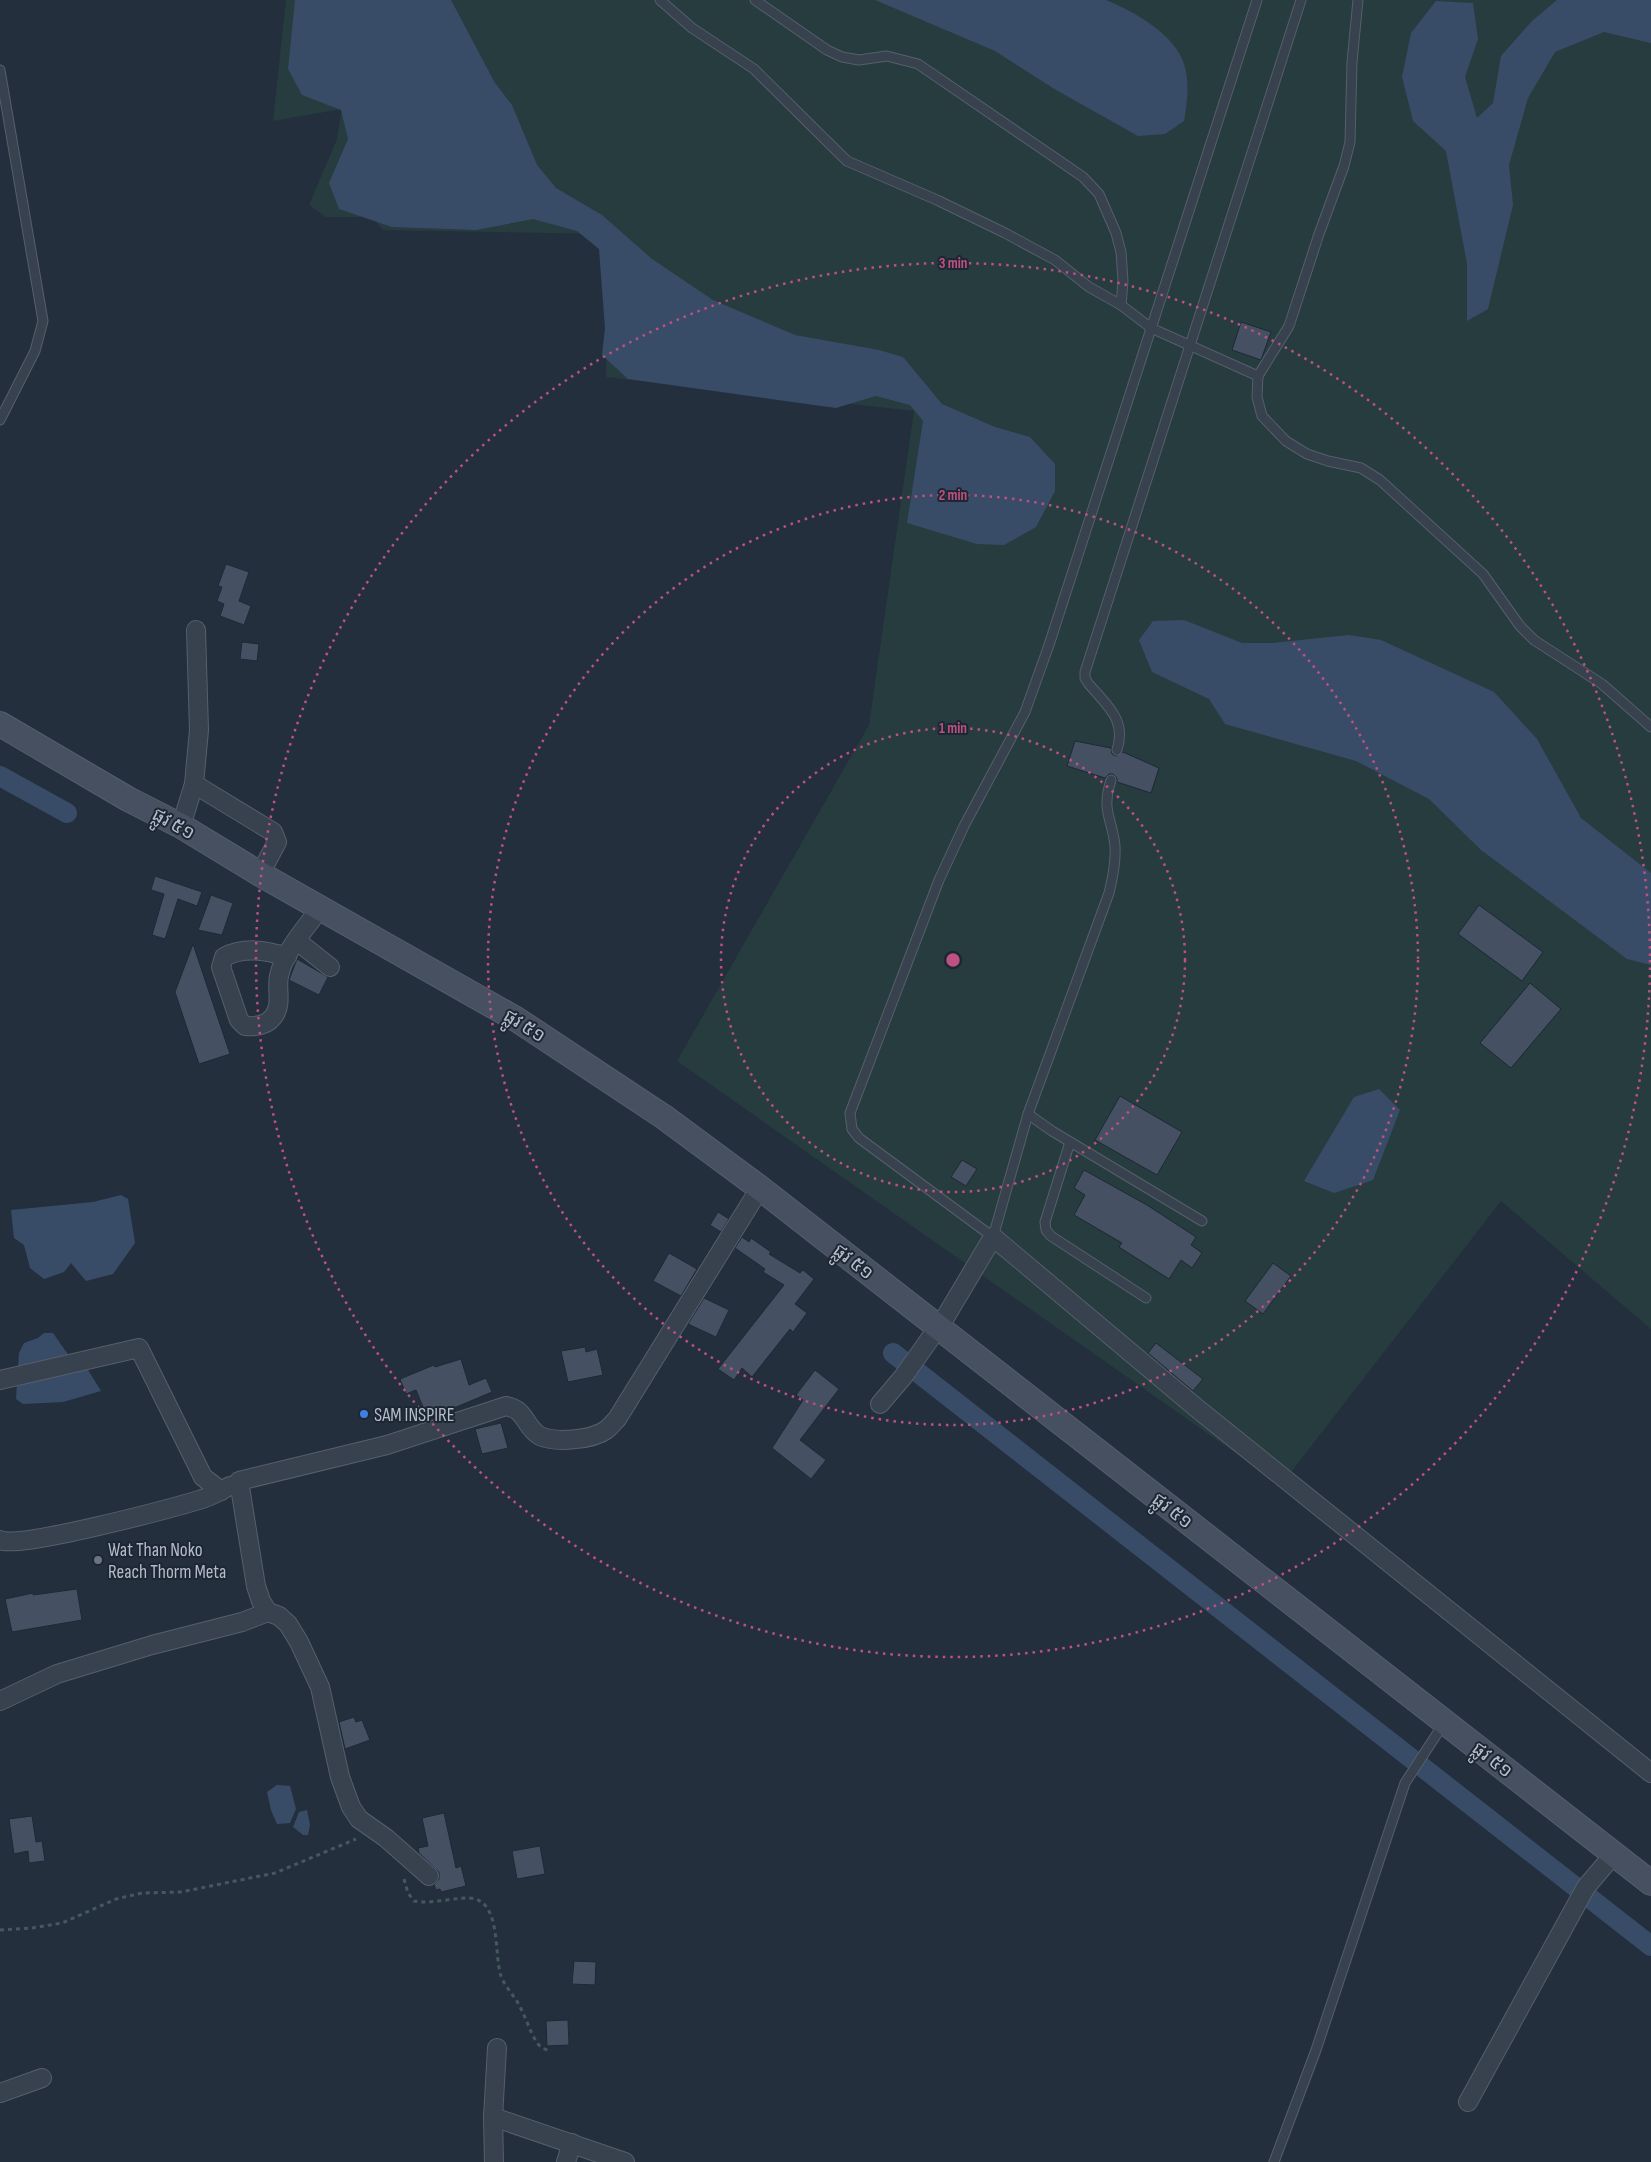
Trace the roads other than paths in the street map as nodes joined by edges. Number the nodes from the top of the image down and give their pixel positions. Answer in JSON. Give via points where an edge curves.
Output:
{"nodes":[{"id":1,"x":660,"y":0,"type":"edge"},
{"id":2,"x":755,"y":0,"type":"edge"},
{"id":3,"x":1257,"y":0,"type":"edge"},
{"id":4,"x":1301,"y":0,"type":"edge"},
{"id":5,"x":1358,"y":0,"type":"edge"},
{"id":6,"x":0,"y":70,"type":"edge"},
{"id":7,"x":1121,"y":305,"type":"junction"},
{"id":8,"x":1151,"y":328,"type":"junction"},
{"id":9,"x":1190,"y":344,"type":"junction"},
{"id":10,"x":1258,"y":376,"type":"junction"},
{"id":11,"x":0,"y":420,"type":"edge"},
{"id":12,"x":196,"y":630,"type":"dead end"},
{"id":13,"x":0,"y":724,"type":"edge"},
{"id":14,"x":1651,"y":727,"type":"edge"},
{"id":15,"x":1117,"y":750,"type":"dead end"},
{"id":16,"x":1111,"y":780,"type":"dead end"},
{"id":17,"x":188,"y":802,"type":"junction"},
{"id":18,"x":268,"y":857,"type":"junction"},
{"id":19,"x":321,"y":907,"type":"junction"},
{"id":20,"x":297,"y":941,"type":"junction"},
{"id":21,"x":286,"y":957,"type":"junction"},
{"id":22,"x":330,"y":967,"type":"dead end"},
{"id":23,"x":1028,"y":1114,"type":"junction"},
{"id":24,"x":1070,"y":1142,"type":"junction"},
{"id":25,"x":760,"y":1188,"type":"junction"},
{"id":26,"x":1202,"y":1221,"type":"dead end"},
{"id":27,"x":992,"y":1237,"type":"junction"},
{"id":28,"x":1146,"y":1298,"type":"dead end"},
{"id":29,"x":942,"y":1322,"type":"junction"},
{"id":30,"x":0,"y":1380,"type":"edge"},
{"id":31,"x":880,"y":1404,"type":"dead end"},
{"id":32,"x":239,"y":1481,"type":"junction"},
{"id":33,"x":221,"y":1491,"type":"junction"},
{"id":34,"x":0,"y":1540,"type":"edge"},
{"id":35,"x":268,"y":1612,"type":"junction"},
{"id":36,"x":0,"y":1701,"type":"edge"},
{"id":37,"x":1444,"y":1722,"type":"junction"},
{"id":38,"x":1651,"y":1773,"type":"edge"},
{"id":39,"x":1614,"y":1854,"type":"junction"},
{"id":40,"x":429,"y":1876,"type":"dead end"},
{"id":41,"x":1651,"y":1883,"type":"edge"},
{"id":42,"x":497,"y":2048,"type":"dead end"},
{"id":43,"x":42,"y":2078,"type":"dead end"},
{"id":44,"x":0,"y":2092,"type":"edge"},
{"id":45,"x":1468,"y":2102,"type":"dead end"},
{"id":46,"x":494,"y":2117,"type":"junction"},
{"id":47,"x":572,"y":2143,"type":"junction"},
{"id":48,"x":494,"y":2162,"type":"edge"},
{"id":49,"x":566,"y":2162,"type":"edge"},
{"id":50,"x":625,"y":2162,"type":"edge"},
{"id":51,"x":1274,"y":2162,"type":"edge"}],
"edges":[{"from":1,"to":7,"type":"lane","via":[[692,28],[761,76],[847,161],[1004,233],[1055,260]]},
{"from":2,"to":7,"type":"lane","via":[[842,57],[859,60],[888,56],[918,64],[1083,177],[1099,194],[1116,233],[1121,252]]},
{"from":3,"to":8,"type":"lane"},
{"from":4,"to":9,"type":"lane"},
{"from":5,"to":10,"type":"lane","via":[[1352,62],[1351,135],[1344,166],[1289,326]]},
{"from":6,"to":11,"type":"lane","via":[[43,320],[35,351]]},
{"from":7,"to":8,"type":"lane"},
{"from":8,"to":9,"type":"lane"},
{"from":8,"to":27,"type":"lane","via":[[1025,712],[939,880],[850,1113],[852,1129],[859,1138]]},
{"from":9,"to":10,"type":"lane"},
{"from":9,"to":15,"type":"lane","via":[[1086,672],[1088,683],[1118,720],[1121,731]]},
{"from":10,"to":14,"type":"lane","via":[[1257,397],[1262,416],[1286,441],[1307,454],[1361,468],[1380,480],[1483,574],[1520,626],[1534,640],[1602,684]]},
{"from":12,"to":17,"type":"street","via":[[200,714]]},
{"from":13,"to":17,"type":"main road","name":"ផ្លូវ ៥១","via":[[128,799]]},
{"from":16,"to":23,"type":"lane","via":[[1106,810],[1115,844],[1116,863],[1109,893]]},
{"from":17,"to":18,"type":"main road","name":"ផ្លូវ ៥១"},
{"from":17,"to":18,"type":"street","via":[[268,827],[274,832]]},
{"from":18,"to":19,"type":"main road","name":"ផ្លូវ ៥១"},
{"from":19,"to":20,"type":"street"},
{"from":19,"to":25,"type":"main road","name":"ផ្លូវ ៥១","via":[[516,1019],[664,1117]]},
{"from":20,"to":21,"type":"street"},
{"from":20,"to":22,"type":"street"},
{"from":21,"to":21,"type":"street","via":[[278,976],[279,1000],[273,1017],[261,1026],[245,1026],[239,1020],[221,967],[224,957],[243,951]]},
{"from":23,"to":24,"type":"lane"},
{"from":23,"to":27,"type":"lane"},
{"from":24,"to":26,"type":"lane"},
{"from":24,"to":28,"type":"lane","via":[[1044,1222],[1046,1230]]},
{"from":25,"to":29,"type":"main road","name":"ផ្លូវ ៥១"},
{"from":25,"to":32,"type":"street","via":[[617,1419],[605,1431],[573,1440],[550,1438],[540,1435],[517,1409],[506,1406],[387,1445]]},
{"from":27,"to":29,"type":"street"},
{"from":27,"to":38,"type":"street","via":[[1199,1410]]},
{"from":29,"to":31,"type":"street"},
{"from":29,"to":37,"type":"main road","name":"ផ្លូវ ៥១"},
{"from":30,"to":33,"type":"street","via":[[139,1348],[203,1477]]},
{"from":32,"to":33,"type":"street"},
{"from":32,"to":35,"type":"street","via":[[256,1586]]},
{"from":33,"to":34,"type":"street","via":[[158,1512],[52,1536],[8,1543]]},
{"from":35,"to":36,"type":"street","via":[[57,1674]]},
{"from":35,"to":40,"type":"street","via":[[288,1624],[300,1642],[320,1687],[351,1807],[359,1819]]},
{"from":37,"to":39,"type":"main road","name":"ផ្លូវ ៥១"},
{"from":37,"to":51,"type":"lane","via":[[1405,1783],[1316,2050]]},
{"from":39,"to":41,"type":"main road","name":"ផ្លូវ ៥១"},
{"from":39,"to":45,"type":"street","via":[[1590,1881]]},
{"from":42,"to":46,"type":"street"},
{"from":43,"to":44,"type":"street"},
{"from":46,"to":47,"type":"street"},
{"from":46,"to":48,"type":"street"},
{"from":47,"to":49,"type":"street"},
{"from":47,"to":50,"type":"street"}]}
